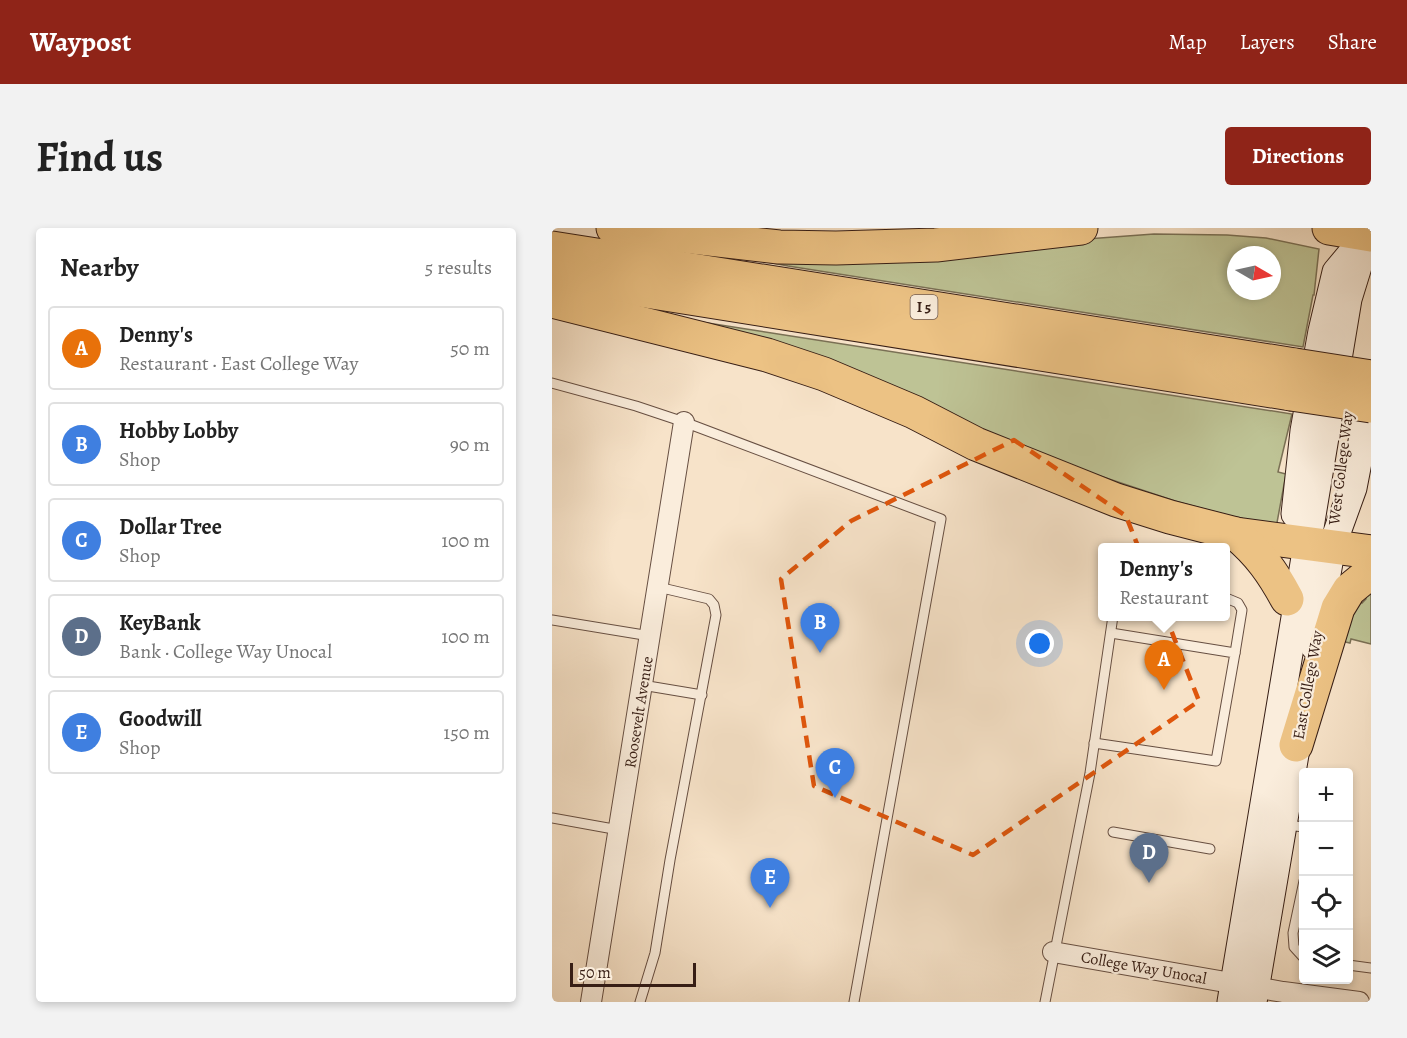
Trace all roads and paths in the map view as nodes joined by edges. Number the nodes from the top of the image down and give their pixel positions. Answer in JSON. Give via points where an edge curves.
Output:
{"nodes":[{"id":1,"x":613,"y":228,"type":"edge"},
{"id":2,"x":1081,"y":228,"type":"edge"},
{"id":3,"x":1329,"y":228,"type":"edge"},
{"id":4,"x":1370,"y":234,"type":"edge"},
{"id":5,"x":552,"y":248,"type":"edge"},
{"id":6,"x":552,"y":276,"type":"edge"},
{"id":7,"x":552,"y":301,"type":"edge"},
{"id":8,"x":1371,"y":377,"type":"edge"},
{"id":9,"x":1293,"y":380,"type":"junction"},
{"id":10,"x":552,"y":383,"type":"edge"},
{"id":11,"x":1371,"y":395,"type":"edge"},
{"id":12,"x":1371,"y":406,"type":"edge"},
{"id":13,"x":684,"y":422,"type":"junction"},
{"id":14,"x":1236,"y":534,"type":"junction"},
{"id":15,"x":1310,"y":543,"type":"junction"},
{"id":16,"x":1371,"y":552,"type":"edge"},
{"id":17,"x":1371,"y":572,"type":"edge"},
{"id":18,"x":658,"y":587,"type":"junction"},
{"id":19,"x":1287,"y":599,"type":"junction"},
{"id":20,"x":1230,"y":600,"type":"edge"},
{"id":21,"x":552,"y":621,"type":"edge"},
{"id":22,"x":1112,"y":621,"type":"edge"},
{"id":23,"x":1111,"y":633,"type":"junction"},
{"id":24,"x":650,"y":636,"type":"junction"},
{"id":25,"x":1235,"y":653,"type":"junction"},
{"id":26,"x":642,"y":685,"type":"junction"},
{"id":27,"x":702,"y":695,"type":"junction"},
{"id":28,"x":1286,"y":741,"type":"junction"},
{"id":29,"x":1094,"y":743,"type":"junction"},
{"id":30,"x":552,"y":818,"type":"edge"},
{"id":31,"x":1294,"y":826,"type":"edge"},
{"id":32,"x":619,"y":830,"type":"junction"},
{"id":33,"x":1113,"y":832,"type":"dead end"},
{"id":34,"x":1210,"y":849,"type":"dead end"},
{"id":35,"x":1299,"y":905,"type":"edge"},
{"id":36,"x":1053,"y":952,"type":"junction"},
{"id":37,"x":1299,"y":952,"type":"edge"},
{"id":38,"x":1353,"y":966,"type":"edge"},
{"id":39,"x":1371,"y":968,"type":"edge"},
{"id":40,"x":1243,"y":993,"type":"edge"},
{"id":41,"x":591,"y":1002,"type":"edge"},
{"id":42,"x":640,"y":1002,"type":"edge"},
{"id":43,"x":854,"y":1002,"type":"edge"},
{"id":44,"x":1045,"y":1002,"type":"edge"},
{"id":45,"x":1359,"y":1002,"type":"edge"}],
"edges":[{"from":1,"to":2,"type":"highway","via":[[779,247],[848,248],[936,245]]},
{"from":3,"to":4,"type":"highway"},
{"from":4,"to":15,"type":"main road","name":"West College Way","via":[[1348,299]]},
{"from":4,"to":15,"type":"main road","name":"West College Way","via":[[1332,524]]},
{"from":5,"to":9,"type":"highway","number":"I 5"},
{"from":6,"to":9,"type":"highway","number":"I 5"},
{"from":7,"to":14,"type":"highway","via":[[767,355],[873,394],[976,444],[1116,500]]},
{"from":8,"to":9,"type":"highway","number":"I 5","bridge":true},
{"from":9,"to":12,"type":"highway","number":"I 5","bridge":true},
{"from":10,"to":13,"type":"lane"},
{"from":11,"to":15,"type":"main road","name":"West College Way","via":[[1353,488]]},
{"from":13,"to":18,"type":"street","name":"Roosevelt Avenue"},
{"from":13,"to":43,"type":"lane","via":[[941,519]]},
{"from":14,"to":15,"type":"highway"},
{"from":14,"to":19,"type":"highway","via":[[1254,548]]},
{"from":15,"to":16,"type":"highway"},
{"from":15,"to":19,"type":"main road","name":"East College Way"},
{"from":15,"to":28,"type":"main road","name":"East College Way"},
{"from":17,"to":28,"type":"highway","via":[[1348,590],[1338,608]]},
{"from":18,"to":24,"type":"street","name":"Roosevelt Avenue"},
{"from":18,"to":27,"type":"lane","via":[[703,597],[714,605],[716,615]]},
{"from":19,"to":28,"type":"main road","name":"East College Way"},
{"from":20,"to":25,"type":"lane","via":[[1242,610]]},
{"from":21,"to":24,"type":"lane"},
{"from":22,"to":23,"type":"lane"},
{"from":23,"to":25,"type":"lane"},
{"from":23,"to":29,"type":"lane"},
{"from":24,"to":26,"type":"street","name":"Roosevelt Avenue"},
{"from":25,"to":29,"type":"lane","via":[[1216,760]]},
{"from":26,"to":27,"type":"lane"},
{"from":26,"to":32,"type":"street","name":"Roosevelt Avenue"},
{"from":27,"to":42,"type":"lane","via":[[655,953]]},
{"from":28,"to":31,"type":"main road","name":"East College Way"},
{"from":28,"to":40,"type":"main road","name":"East College Way"},
{"from":29,"to":36,"type":"lane"},
{"from":30,"to":32,"type":"lane"},
{"from":31,"to":40,"type":"main road","name":"East College Way"},
{"from":32,"to":41,"type":"street","name":"Roosevelt Avenue"},
{"from":33,"to":34,"type":"lane"},
{"from":35,"to":37,"type":"lane","via":[[1293,933]]},
{"from":36,"to":40,"type":"street","name":"College Way Unocal"},
{"from":36,"to":44,"type":"lane"},
{"from":38,"to":39,"type":"lane"},
{"from":40,"to":45,"type":"street","name":"College Way Unocal"}]}
